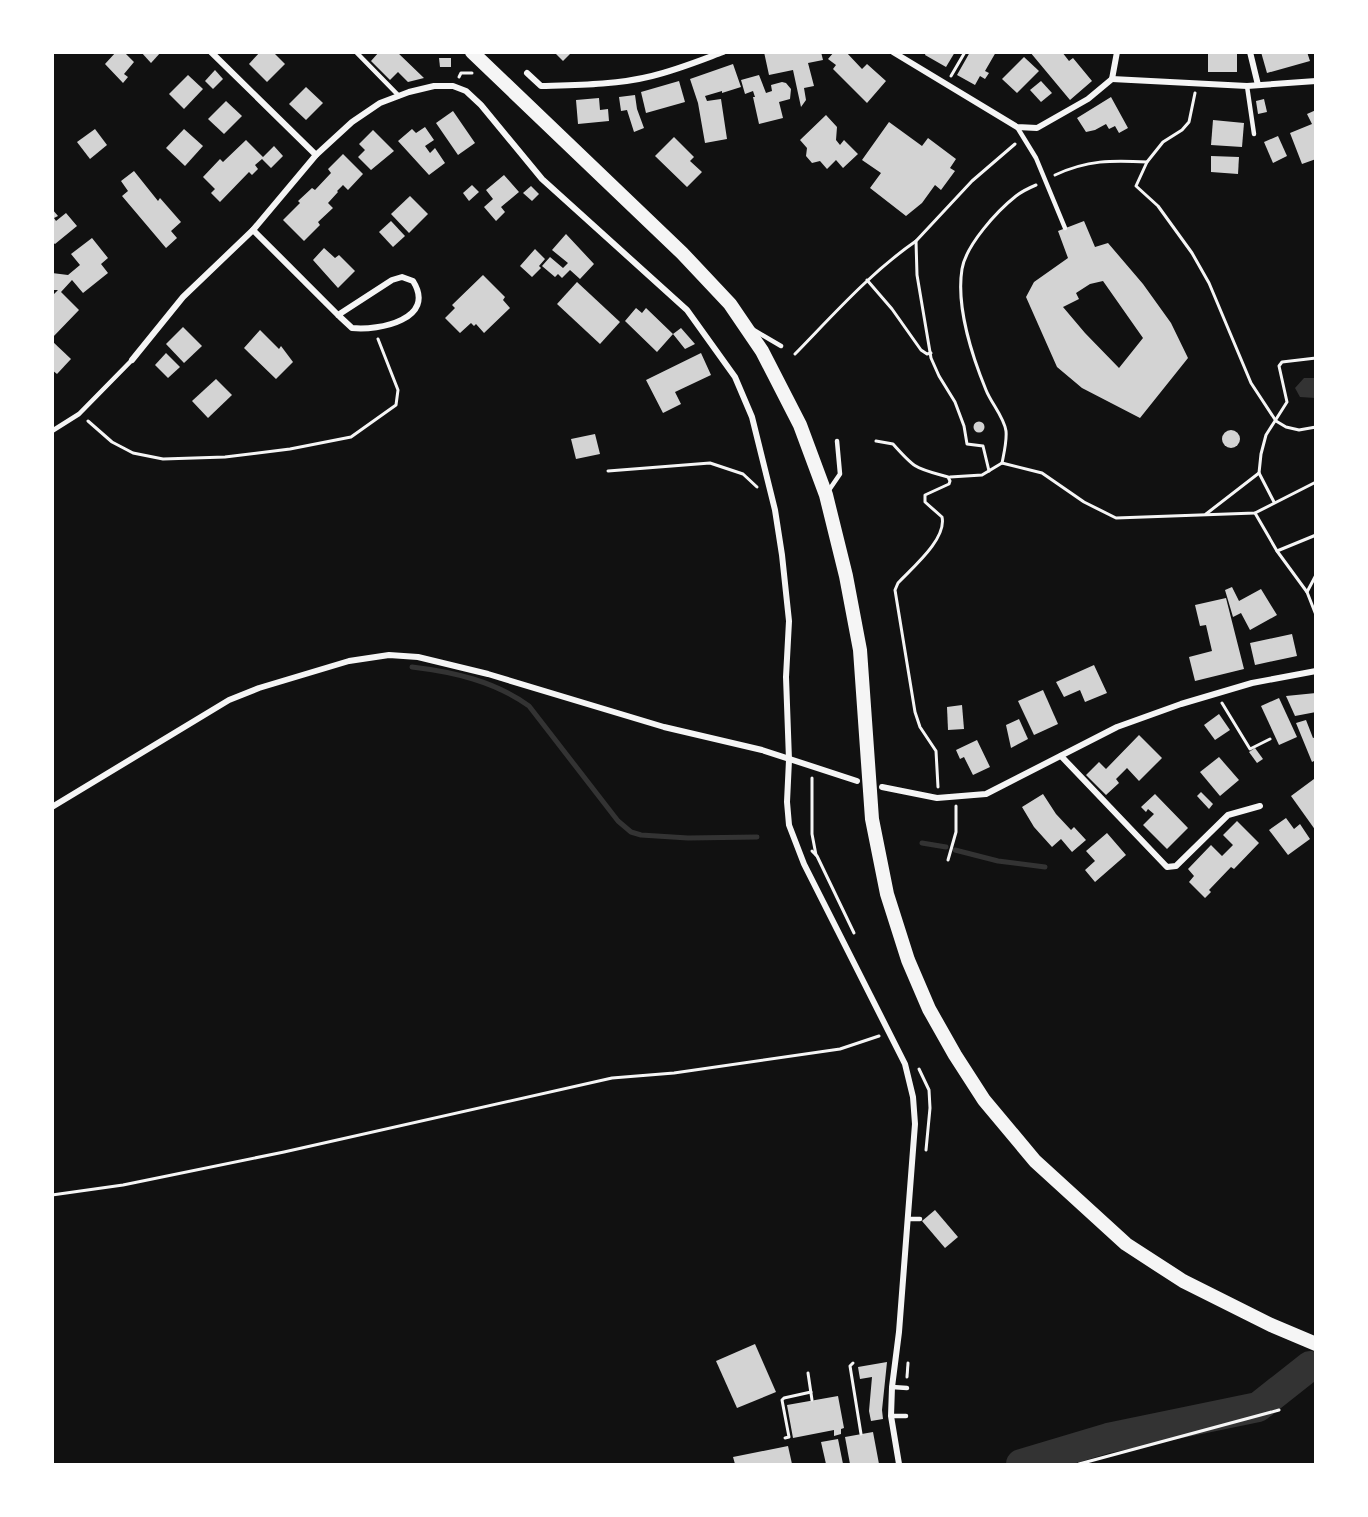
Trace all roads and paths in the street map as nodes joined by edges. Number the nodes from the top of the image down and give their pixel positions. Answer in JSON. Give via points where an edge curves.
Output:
{"nodes":[{"id":1,"x":211,"y":52,"type":"edge"},
{"id":2,"x":356,"y":52,"type":"edge"},
{"id":3,"x":472,"y":52,"type":"edge"},
{"id":4,"x":723,"y":52,"type":"edge"},
{"id":5,"x":893,"y":52,"type":"edge"},
{"id":6,"x":965,"y":52,"type":"edge"},
{"id":7,"x":1117,"y":52,"type":"edge"},
{"id":8,"x":1250,"y":52,"type":"edge"},
{"id":9,"x":706,"y":55,"type":"edge"},
{"id":10,"x":528,"y":73,"type":"dead end"},
{"id":11,"x":1112,"y":79,"type":"junction"},
{"id":12,"x":1316,"y":81,"type":"edge"},
{"id":13,"x":1197,"y":84,"type":"junction"},
{"id":14,"x":945,"y":85,"type":"junction"},
{"id":15,"x":1258,"y":85,"type":"junction"},
{"id":16,"x":1247,"y":86,"type":"junction"},
{"id":17,"x":399,"y":96,"type":"junction"},
{"id":18,"x":1017,"y":127,"type":"junction"},
{"id":19,"x":1254,"y":134,"type":"dead end"},
{"id":20,"x":1024,"y":137,"type":"junction"},
{"id":21,"x":316,"y":155,"type":"junction"},
{"id":22,"x":1147,"y":162,"type":"junction"},
{"id":23,"x":1049,"y":178,"type":"dead end"},
{"id":24,"x":1040,"y":183,"type":"dead end"},
{"id":25,"x":1065,"y":228,"type":"dead end"},
{"id":26,"x":253,"y":230,"type":"junction"},
{"id":27,"x":916,"y":241,"type":"junction"},
{"id":28,"x":867,"y":280,"type":"junction"},
{"id":29,"x":338,"y":315,"type":"junction"},
{"id":30,"x":745,"y":324,"type":"junction"},
{"id":31,"x":374,"y":328,"type":"junction"},
{"id":32,"x":781,"y":346,"type":"dead end"},
{"id":33,"x":931,"y":353,"type":"junction"},
{"id":34,"x":795,"y":354,"type":"dead end"},
{"id":35,"x":1316,"y":358,"type":"edge"},
{"id":36,"x":132,"y":360,"type":"joint"},
{"id":37,"x":80,"y":414,"type":"junction"},
{"id":38,"x":1276,"y":421,"type":"junction"},
{"id":39,"x":1316,"y":427,"type":"edge"},
{"id":40,"x":52,"y":431,"type":"edge"},
{"id":41,"x":837,"y":441,"type":"dead end"},
{"id":42,"x":876,"y":441,"type":"dead end"},
{"id":43,"x":1002,"y":463,"type":"junction"},
{"id":44,"x":608,"y":471,"type":"dead end"},
{"id":45,"x":989,"y":471,"type":"junction"},
{"id":46,"x":1259,"y":473,"type":"junction"},
{"id":47,"x":948,"y":477,"type":"junction"},
{"id":48,"x":1316,"y":482,"type":"edge"},
{"id":49,"x":826,"y":495,"type":"junction"},
{"id":50,"x":1275,"y":503,"type":"junction"},
{"id":51,"x":775,"y":510,"type":"junction"},
{"id":52,"x":1255,"y":513,"type":"junction"},
{"id":53,"x":1206,"y":514,"type":"junction"},
{"id":54,"x":1316,"y":535,"type":"edge"},
{"id":55,"x":1277,"y":551,"type":"junction"},
{"id":56,"x":1316,"y":575,"type":"edge"},
{"id":57,"x":1307,"y":592,"type":"junction"},
{"id":58,"x":1316,"y":615,"type":"edge"},
{"id":59,"x":1316,"y":671,"type":"edge"},
{"id":60,"x":1217,"y":694,"type":"junction"},
{"id":61,"x":1270,"y":739,"type":"dead end"},
{"id":62,"x":1061,"y":756,"type":"junction"},
{"id":63,"x":789,"y":760,"type":"junction"},
{"id":64,"x":814,"y":768,"type":"junction"},
{"id":65,"x":857,"y":781,"type":"dead end"},
{"id":66,"x":882,"y":787,"type":"dead end"},
{"id":67,"x":939,"y":798,"type":"junction"},
{"id":68,"x":956,"y":798,"type":"junction"},
{"id":69,"x":1260,"y":806,"type":"dead end"},
{"id":70,"x":52,"y":807,"type":"edge"},
{"id":71,"x":809,"y":848,"type":"dead end"},
{"id":72,"x":817,"y":856,"type":"junction"},
{"id":73,"x":948,"y":860,"type":"dead end"},
{"id":74,"x":856,"y":939,"type":"dead end"},
{"id":75,"x":889,"y":1032,"type":"junction"},
{"id":76,"x":916,"y":1062,"type":"dead end"},
{"id":77,"x":926,"y":1153,"type":"dead end"},
{"id":78,"x":52,"y":1195,"type":"edge"},
{"id":79,"x":908,"y":1219,"type":"junction"},
{"id":80,"x":920,"y":1219,"type":"dead end"},
{"id":81,"x":1315,"y":1344,"type":"edge"},
{"id":82,"x":908,"y":1362,"type":"dead end"},
{"id":83,"x":853,"y":1363,"type":"dead end"},
{"id":84,"x":808,"y":1373,"type":"dead end"},
{"id":85,"x":892,"y":1387,"type":"junction"},
{"id":86,"x":907,"y":1388,"type":"joint"},
{"id":87,"x":811,"y":1392,"type":"junction"},
{"id":88,"x":812,"y":1400,"type":"dead end"},
{"id":89,"x":1279,"y":1410,"type":"dead end"},
{"id":90,"x":891,"y":1416,"type":"junction"},
{"id":91,"x":906,"y":1416,"type":"dead end"},
{"id":92,"x":861,"y":1434,"type":"dead end"},
{"id":93,"x":785,"y":1438,"type":"dead end"},
{"id":94,"x":899,"y":1464,"type":"edge"},
{"id":95,"x":1079,"y":1464,"type":"edge"}],
"edges":[{"from":1,"to":21,"type":"street"},
{"from":2,"to":17,"type":"lane"},
{"from":3,"to":30,"type":"main road","via":[[682,253]]},
{"from":4,"to":9,"type":"street"},
{"from":5,"to":14,"type":"street"},
{"from":6,"to":14,"type":"path"},
{"from":7,"to":11,"type":"street"},
{"from":8,"to":15,"type":"street"},
{"from":9,"to":10,"type":"street","via":[[689,66],[651,77],[609,83],[541,86]]},
{"from":11,"to":13,"type":"street"},
{"from":11,"to":18,"type":"street","via":[[1088,99],[1037,128]]},
{"from":12,"to":15,"type":"street"},
{"from":13,"to":16,"type":"street"},
{"from":13,"to":22,"type":"path","via":[[1189,122],[1163,142]]},
{"from":14,"to":18,"type":"street"},
{"from":15,"to":16,"type":"street"},
{"from":16,"to":19,"type":"lane"},
{"from":17,"to":21,"type":"street","via":[[380,103],[352,122]]},
{"from":17,"to":51,"type":"street","via":[[434,86],[466,91],[542,179],[687,310],[735,377],[752,417]]},
{"from":18,"to":20,"type":"lane"},
{"from":20,"to":25,"type":"lane"},
{"from":20,"to":27,"type":"path","via":[[972,181]]},
{"from":21,"to":26,"type":"street"},
{"from":22,"to":23,"type":"path","via":[[1096,161]]},
{"from":22,"to":38,"type":"path","via":[[1137,186],[1158,206],[1192,253],[1209,283],[1251,383]]},
{"from":24,"to":43,"type":"path","via":[[1016,195],[988,224],[969,249],[962,267],[960,288],[974,358],[986,392],[1006,429]]},
{"from":26,"to":29,"type":"street"},
{"from":26,"to":36,"type":"street","via":[[183,297]]},
{"from":27,"to":28,"type":"path"},
{"from":27,"to":33,"type":"path","via":[[917,275]]},
{"from":28,"to":33,"type":"path","via":[[921,350]]},
{"from":28,"to":34,"type":"path"},
{"from":29,"to":31,"type":"street","via":[[352,328]]},
{"from":29,"to":31,"type":"street","via":[[392,280],[402,277],[413,281],[420,297],[415,311]]},
{"from":30,"to":32,"type":"lane"},
{"from":30,"to":49,"type":"main road","via":[[800,425]]},
{"from":31,"to":37,"type":"path","via":[[398,390],[396,405],[351,436],[290,450],[163,459],[133,453],[112,442]]},
{"from":33,"to":45,"type":"path","via":[[964,426],[967,444],[983,446]]},
{"from":35,"to":38,"type":"path","via":[[1282,362],[1279,366],[1287,402]]},
{"from":36,"to":37,"type":"lane"},
{"from":37,"to":40,"type":"lane"},
{"from":38,"to":39,"type":"path","via":[[1299,430]]},
{"from":38,"to":46,"type":"path","via":[[1266,435]]},
{"from":41,"to":49,"type":"lane","via":[[840,474]]},
{"from":42,"to":47,"type":"path","via":[[894,444],[919,469]]},
{"from":43,"to":45,"type":"path"},
{"from":43,"to":53,"type":"path","via":[[1042,473],[1116,518]]},
{"from":44,"to":51,"type":"path","via":[[710,463],[743,474]]},
{"from":45,"to":47,"type":"path"},
{"from":46,"to":50,"type":"path"},
{"from":46,"to":53,"type":"path"},
{"from":47,"to":67,"type":"path","via":[[949,484],[927,492],[924,498],[942,517],[938,540],[895,590],[915,712],[936,751]]},
{"from":48,"to":50,"type":"path"},
{"from":49,"to":81,"type":"main road","via":[[861,650],[872,819],[887,894],[908,960],[955,1055],[984,1100],[1028,1153],[1079,1203],[1136,1250],[1183,1281]]},
{"from":50,"to":52,"type":"path"},
{"from":51,"to":63,"type":"street","via":[[789,621]]},
{"from":52,"to":53,"type":"path"},
{"from":52,"to":55,"type":"path"},
{"from":54,"to":55,"type":"path"},
{"from":55,"to":57,"type":"path"},
{"from":56,"to":57,"type":"path"},
{"from":57,"to":58,"type":"path"},
{"from":59,"to":60,"type":"street"},
{"from":60,"to":61,"type":"path","via":[[1250,749]]},
{"from":60,"to":62,"type":"street","via":[[1118,727]]},
{"from":62,"to":68,"type":"street","via":[[986,794]]},
{"from":62,"to":69,"type":"street","via":[[1167,867],[1176,866],[1228,815]]},
{"from":63,"to":64,"type":"street"},
{"from":63,"to":70,"type":"street","via":[[488,674],[418,657],[389,655],[349,661],[229,700]]},
{"from":63,"to":75,"type":"street","via":[[789,825],[804,864]]},
{"from":64,"to":65,"type":"street"},
{"from":64,"to":72,"type":"path","via":[[812,834]]},
{"from":66,"to":67,"type":"street"},
{"from":67,"to":68,"type":"street"},
{"from":68,"to":73,"type":"path","via":[[957,832]]},
{"from":71,"to":72,"type":"path"},
{"from":72,"to":74,"type":"path"},
{"from":75,"to":78,"type":"path","via":[[840,1049],[612,1078],[284,1152],[123,1185]]},
{"from":75,"to":79,"type":"street","via":[[905,1064],[913,1097],[915,1124]]},
{"from":76,"to":77,"type":"path","via":[[929,1090]]},
{"from":79,"to":80,"type":"lane"},
{"from":79,"to":85,"type":"street"},
{"from":82,"to":86,"type":"path"},
{"from":83,"to":92,"type":"path","via":[[850,1366]]},
{"from":84,"to":87,"type":"path"},
{"from":85,"to":86,"type":"lane"},
{"from":85,"to":90,"type":"street"},
{"from":87,"to":88,"type":"path"},
{"from":87,"to":93,"type":"path","via":[[782,1400],[789,1437]]},
{"from":89,"to":95,"type":"path"},
{"from":90,"to":91,"type":"lane"},
{"from":90,"to":94,"type":"street"}]}
